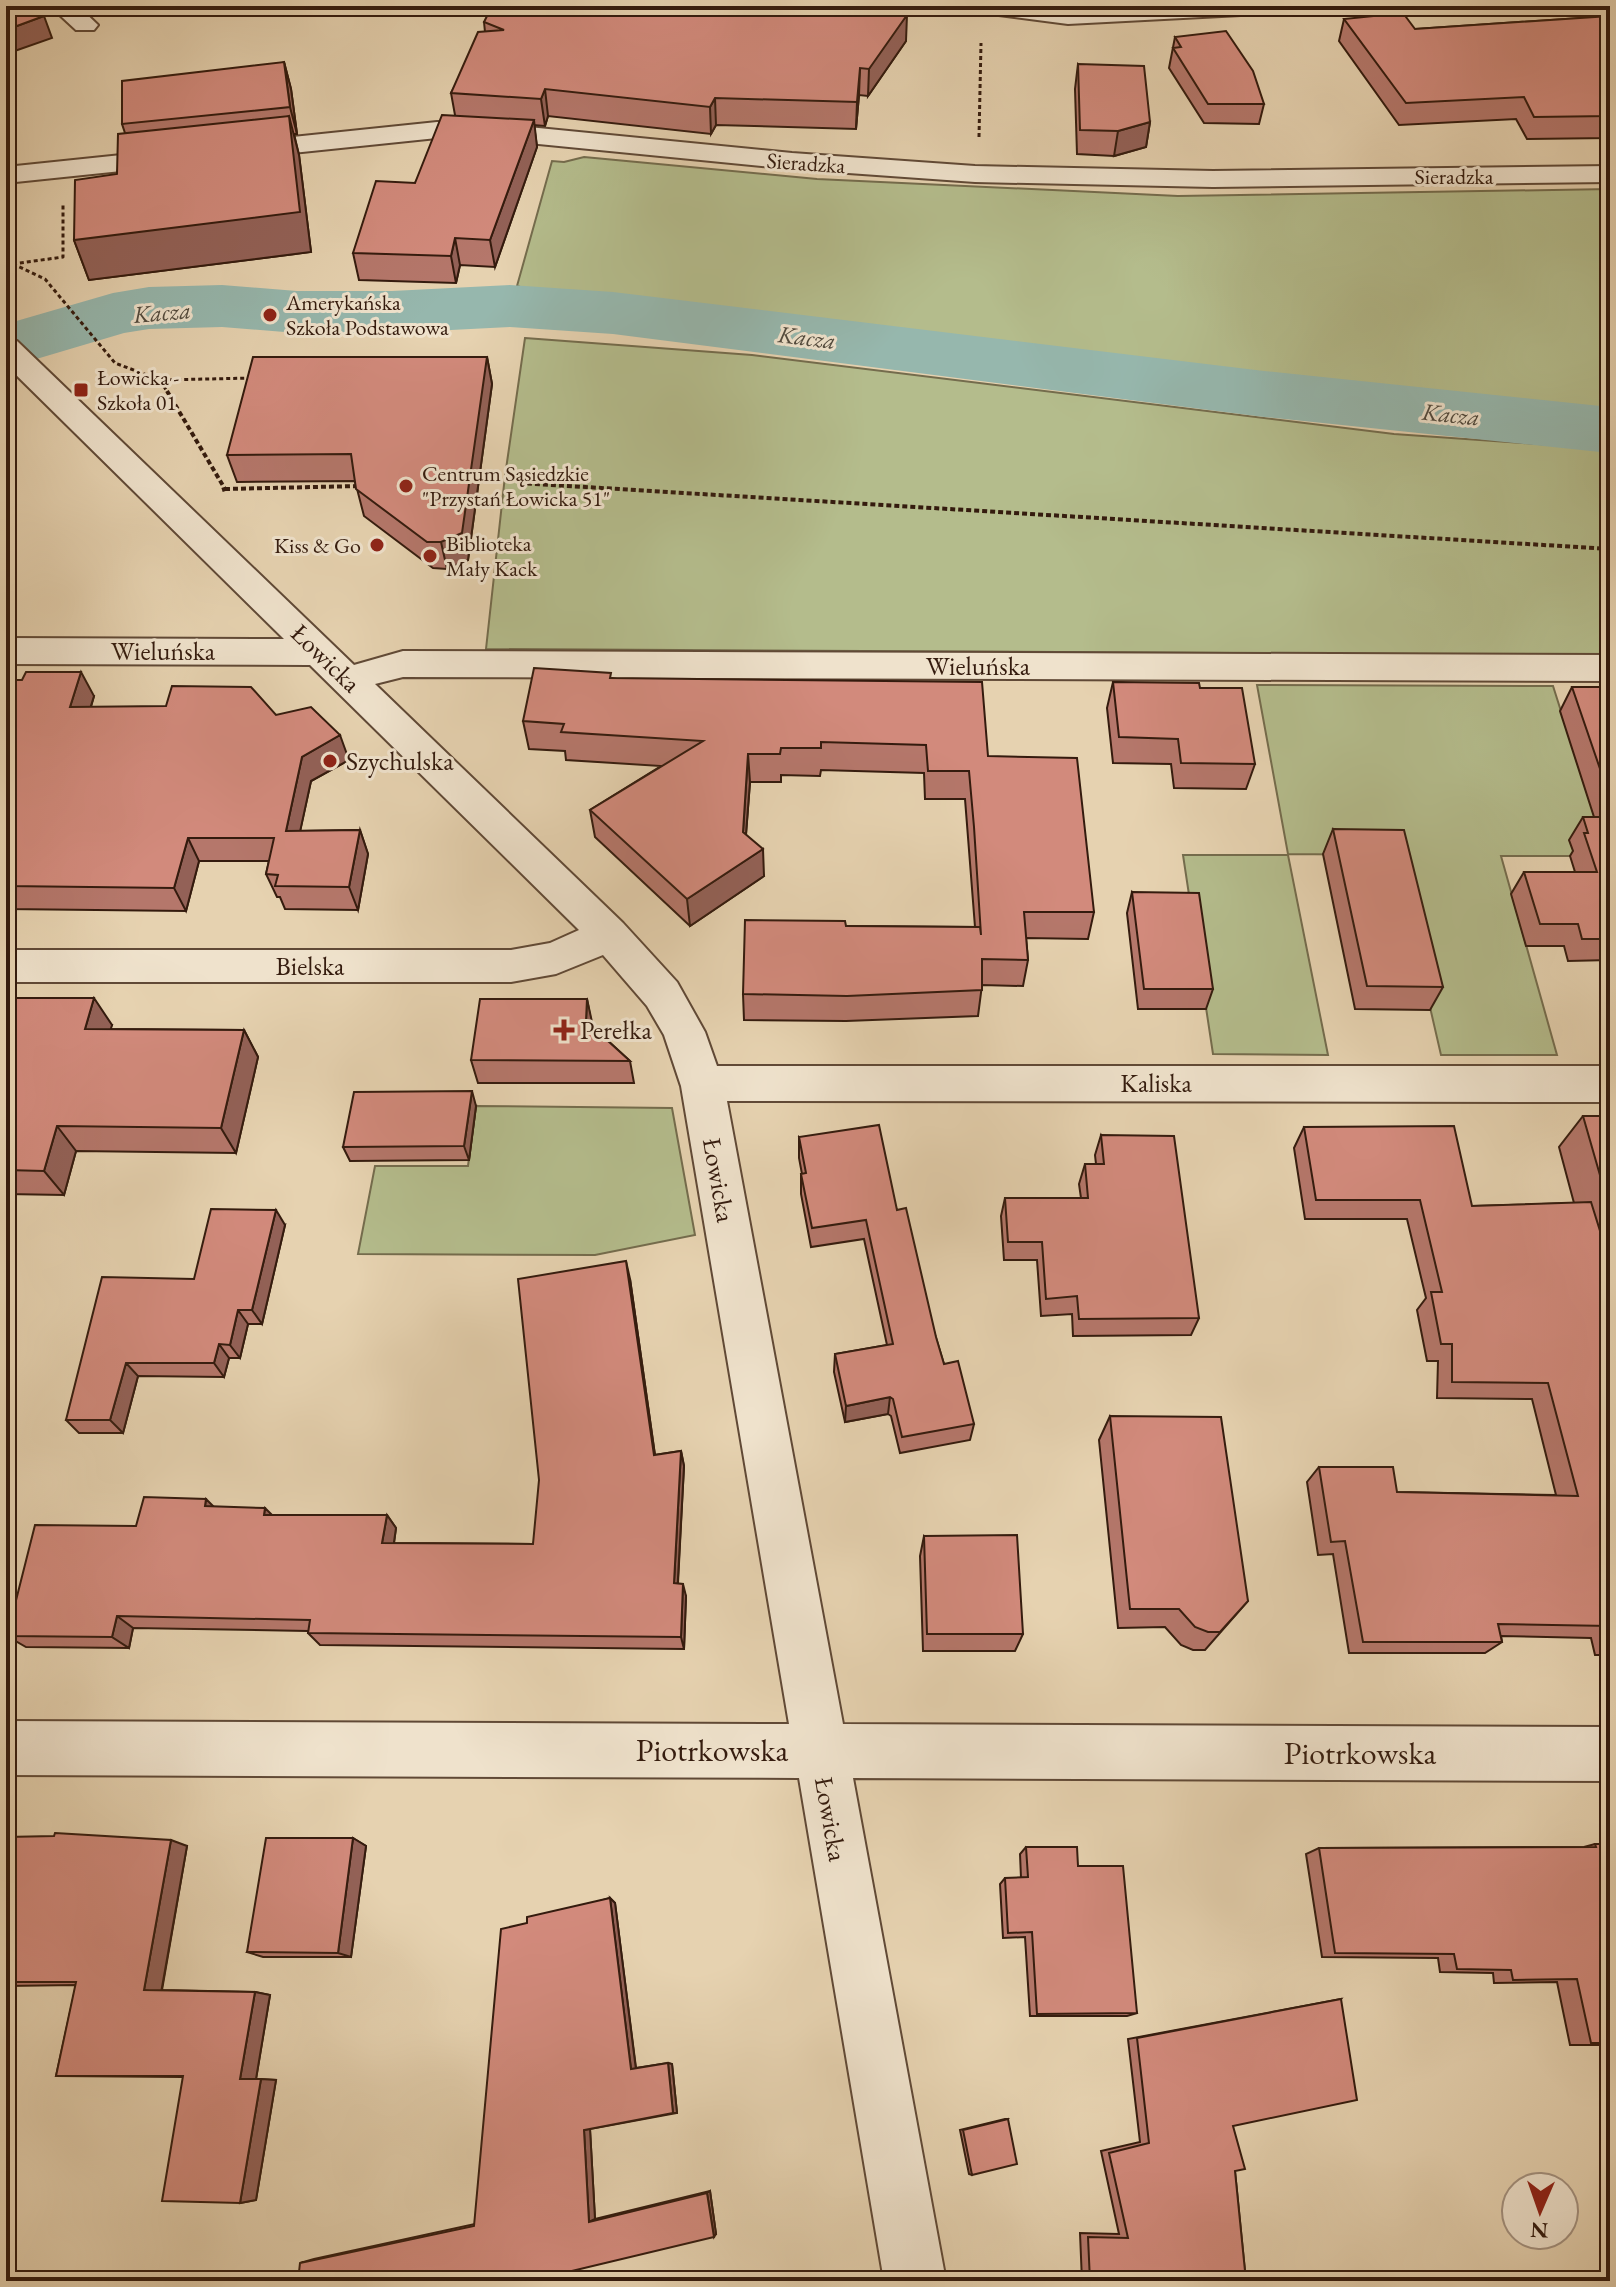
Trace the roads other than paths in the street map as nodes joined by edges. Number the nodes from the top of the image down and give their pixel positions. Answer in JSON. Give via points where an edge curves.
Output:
{"nodes":[{"id":1,"x":63,"y":6,"type":"edge"},
{"id":2,"x":991,"y":6,"type":"edge"},
{"id":3,"x":1260,"y":6,"type":"edge"},
{"id":4,"x":85,"y":25,"type":"dead end"},
{"id":5,"x":1610,"y":174,"type":"edge"},
{"id":6,"x":6,"y":175,"type":"edge"},
{"id":7,"x":17,"y":358,"type":"edge"},
{"id":8,"x":6,"y":651,"type":"edge"},
{"id":9,"x":321,"y":652,"type":"junction"},
{"id":10,"x":1610,"y":668,"type":"edge"},
{"id":11,"x":348,"y":679,"type":"junction"},
{"id":12,"x":609,"y":934,"type":"junction"},
{"id":13,"x":6,"y":966,"type":"edge"},
{"id":14,"x":1610,"y":1084,"type":"edge"},
{"id":15,"x":703,"y":1086,"type":"junction"},
{"id":16,"x":6,"y":1748,"type":"edge"},
{"id":17,"x":819,"y":1750,"type":"junction"},
{"id":18,"x":1610,"y":1754,"type":"edge"},
{"id":19,"x":915,"y":2281,"type":"edge"}],
"edges":[{"from":1,"to":4,"type":"street"},
{"from":2,"to":3,"type":"street","via":[[1068,16]]},
{"from":5,"to":6,"type":"street","name":"Sieradzka","via":[[978,174],[437,130]]},
{"from":7,"to":9,"type":"street","name":"Łowicka"},
{"from":8,"to":9,"type":"street","name":"Wieluńska"},
{"from":9,"to":11,"type":"street","name":"Łowicka"},
{"from":10,"to":11,"type":"street","name":"Wieluńska","via":[[403,664]]},
{"from":11,"to":12,"type":"street","name":"Łowicka"},
{"from":12,"to":13,"type":"street","name":"Bielska","via":[[556,958],[511,966]]},
{"from":12,"to":15,"type":"street","name":"Łowicka","via":[[662,994],[684,1032]]},
{"from":14,"to":15,"type":"street","name":"Kaliska"},
{"from":15,"to":17,"type":"street","name":"Łowicka"},
{"from":16,"to":17,"type":"street","name":"Piotrkowska"},
{"from":17,"to":18,"type":"street","name":"Piotrkowska"},
{"from":17,"to":19,"type":"street","name":"Łowicka"}]}
